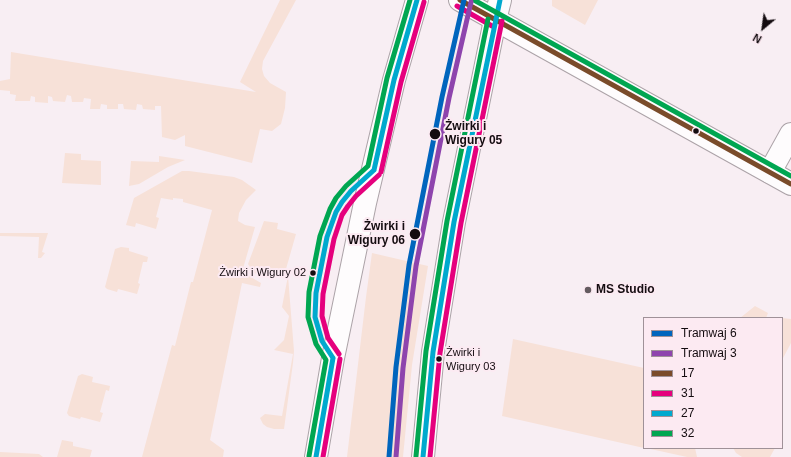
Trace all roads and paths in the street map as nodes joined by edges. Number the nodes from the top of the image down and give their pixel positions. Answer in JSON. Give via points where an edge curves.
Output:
{"nodes":[{"id":1,"x":417,"y":0,"type":"edge"},
{"id":2,"x":460,"y":0,"type":"edge"},
{"id":3,"x":498,"y":10,"type":"edge"},
{"id":4,"x":791,"y":134,"type":"edge"},
{"id":5,"x":770,"y":172,"type":"junction"},
{"id":6,"x":791,"y":184,"type":"edge"},
{"id":7,"x":316,"y":457,"type":"edge"},
{"id":8,"x":423,"y":457,"type":"edge"}],
"edges":[{"from":1,"to":7,"type":"main road","via":[[394,80],[365,203],[333,358]]},
{"from":2,"to":3,"type":"main road"},
{"from":3,"to":5,"type":"main road"},
{"from":3,"to":8,"type":"main road","via":[[451,237],[433,352]]},
{"from":4,"to":5,"type":"main road"},
{"from":5,"to":6,"type":"main road"}]}
